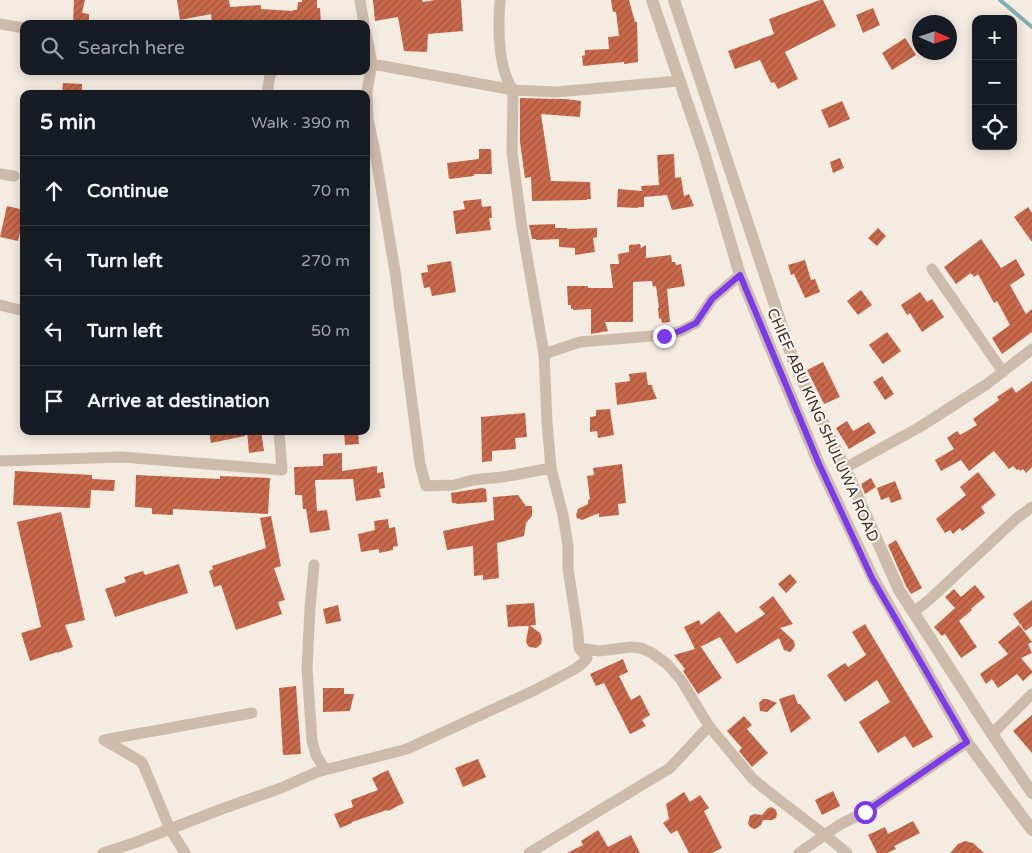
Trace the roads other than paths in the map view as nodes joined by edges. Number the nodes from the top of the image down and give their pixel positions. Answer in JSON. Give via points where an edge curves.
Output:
{"nodes":[{"id":1,"x":360,"y":0,"type":"edge"},
{"id":2,"x":500,"y":0,"type":"edge"},
{"id":3,"x":652,"y":0,"type":"edge"},
{"id":4,"x":674,"y":0,"type":"edge"},
{"id":5,"x":363,"y":20,"type":"edge"},
{"id":6,"x":0,"y":24,"type":"edge"},
{"id":7,"x":20,"y":27,"type":"edge"},
{"id":8,"x":370,"y":63,"type":"edge"},
{"id":9,"x":270,"y":75,"type":"edge"},
{"id":10,"x":368,"y":75,"type":"edge"},
{"id":11,"x":679,"y":81,"type":"junction"},
{"id":12,"x":267,"y":90,"type":"edge"},
{"id":13,"x":367,"y":90,"type":"edge"},
{"id":14,"x":513,"y":90,"type":"junction"},
{"id":15,"x":370,"y":128,"type":"edge"},
{"id":16,"x":722,"y":145,"type":"junction"},
{"id":17,"x":704,"y":152,"type":"junction"},
{"id":18,"x":0,"y":174,"type":"edge"},
{"id":19,"x":14,"y":176,"type":"dead end"},
{"id":20,"x":932,"y":269,"type":"dead end"},
{"id":21,"x":740,"y":275,"type":"junction"},
{"id":22,"x":0,"y":305,"type":"edge"},
{"id":23,"x":20,"y":310,"type":"edge"},
{"id":24,"x":1032,"y":349,"type":"edge"},
{"id":25,"x":544,"y":354,"type":"junction"},
{"id":26,"x":1003,"y":372,"type":"junction"},
{"id":27,"x":279,"y":435,"type":"edge"},
{"id":28,"x":0,"y":461,"type":"edge"},
{"id":29,"x":551,"y":468,"type":"junction"},
{"id":30,"x":845,"y":468,"type":"junction"},
{"id":31,"x":1032,"y":507,"type":"edge"},
{"id":32,"x":314,"y":565,"type":"dead end"},
{"id":33,"x":914,"y":612,"type":"junction"},
{"id":34,"x":579,"y":648,"type":"junction"},
{"id":35,"x":599,"y":651,"type":"junction"},
{"id":36,"x":587,"y":658,"type":"junction"},
{"id":37,"x":1032,"y":694,"type":"edge"},
{"id":38,"x":252,"y":713,"type":"dead end"},
{"id":39,"x":709,"y":726,"type":"junction"},
{"id":40,"x":992,"y":734,"type":"junction"},
{"id":41,"x":967,"y":742,"type":"junction"},
{"id":42,"x":325,"y":770,"type":"junction"},
{"id":43,"x":1032,"y":793,"type":"edge"},
{"id":44,"x":170,"y":829,"type":"junction"},
{"id":45,"x":1032,"y":830,"type":"edge"},
{"id":46,"x":825,"y":835,"type":"junction"},
{"id":47,"x":103,"y":853,"type":"edge"},
{"id":48,"x":185,"y":853,"type":"edge"},
{"id":49,"x":530,"y":853,"type":"edge"},
{"id":50,"x":799,"y":853,"type":"edge"},
{"id":51,"x":847,"y":853,"type":"edge"}],
"edges":[{"from":1,"to":5,"type":"street"},
{"from":2,"to":14,"type":"street","via":[[502,57]]},
{"from":3,"to":11,"type":"street","name":"CHIEF ABU KING SHULUWA ROAD"},
{"from":4,"to":16,"type":"street"},
{"from":6,"to":7,"type":"street"},
{"from":8,"to":14,"type":"street"},
{"from":9,"to":12,"type":"street"},
{"from":10,"to":13,"type":"street"},
{"from":11,"to":14,"type":"street","via":[[556,92]]},
{"from":11,"to":17,"type":"street","name":"CHIEF ABU KING SHULUWA ROAD"},
{"from":14,"to":25,"type":"street","via":[[512,152]]},
{"from":15,"to":29,"type":"street","via":[[395,271],[420,464],[426,486],[504,478]]},
{"from":16,"to":17,"type":"street"},
{"from":16,"to":30,"type":"street","via":[[794,363]]},
{"from":17,"to":21,"type":"street","name":"CHIEF ABU KING SHULUWA ROAD"},
{"from":18,"to":19,"type":"street"},
{"from":20,"to":26,"type":"street"},
{"from":21,"to":25,"type":"street","via":[[712,299],[696,323],[680,331],[664,336],[580,342]]},
{"from":21,"to":41,"type":"street","name":"CHIEF ABU KING SHULUWA ROAD","via":[[819,464],[872,578]]},
{"from":22,"to":23,"type":"street"},
{"from":24,"to":26,"type":"street"},
{"from":25,"to":29,"type":"street"},
{"from":26,"to":30,"type":"street","via":[[918,428]]},
{"from":27,"to":28,"type":"street","via":[[282,470],[122,457]]},
{"from":29,"to":34,"type":"street","via":[[568,546]]},
{"from":30,"to":33,"type":"street","via":[[899,590]]},
{"from":31,"to":33,"type":"street"},
{"from":32,"to":42,"type":"street","via":[[307,668],[312,741]]},
{"from":33,"to":40,"type":"street"},
{"from":34,"to":35,"type":"street"},
{"from":34,"to":36,"type":"street"},
{"from":35,"to":36,"type":"street"},
{"from":35,"to":39,"type":"street","via":[[630,647],[652,652],[681,680]]},
{"from":36,"to":42,"type":"street","via":[[575,669],[535,690],[407,749]]},
{"from":37,"to":40,"type":"street"},
{"from":38,"to":44,"type":"street","via":[[104,740],[142,762]]},
{"from":39,"to":46,"type":"street","via":[[752,778]]},
{"from":39,"to":49,"type":"street","via":[[670,768]]},
{"from":40,"to":43,"type":"street"},
{"from":41,"to":45,"type":"street","name":"CHIEF ABU KING SHULUWA ROAD"},
{"from":41,"to":46,"type":"street","via":[[865,812]]},
{"from":42,"to":44,"type":"street"},
{"from":44,"to":47,"type":"street"},
{"from":44,"to":48,"type":"street"},
{"from":46,"to":50,"type":"street"},
{"from":46,"to":51,"type":"street"}]}
